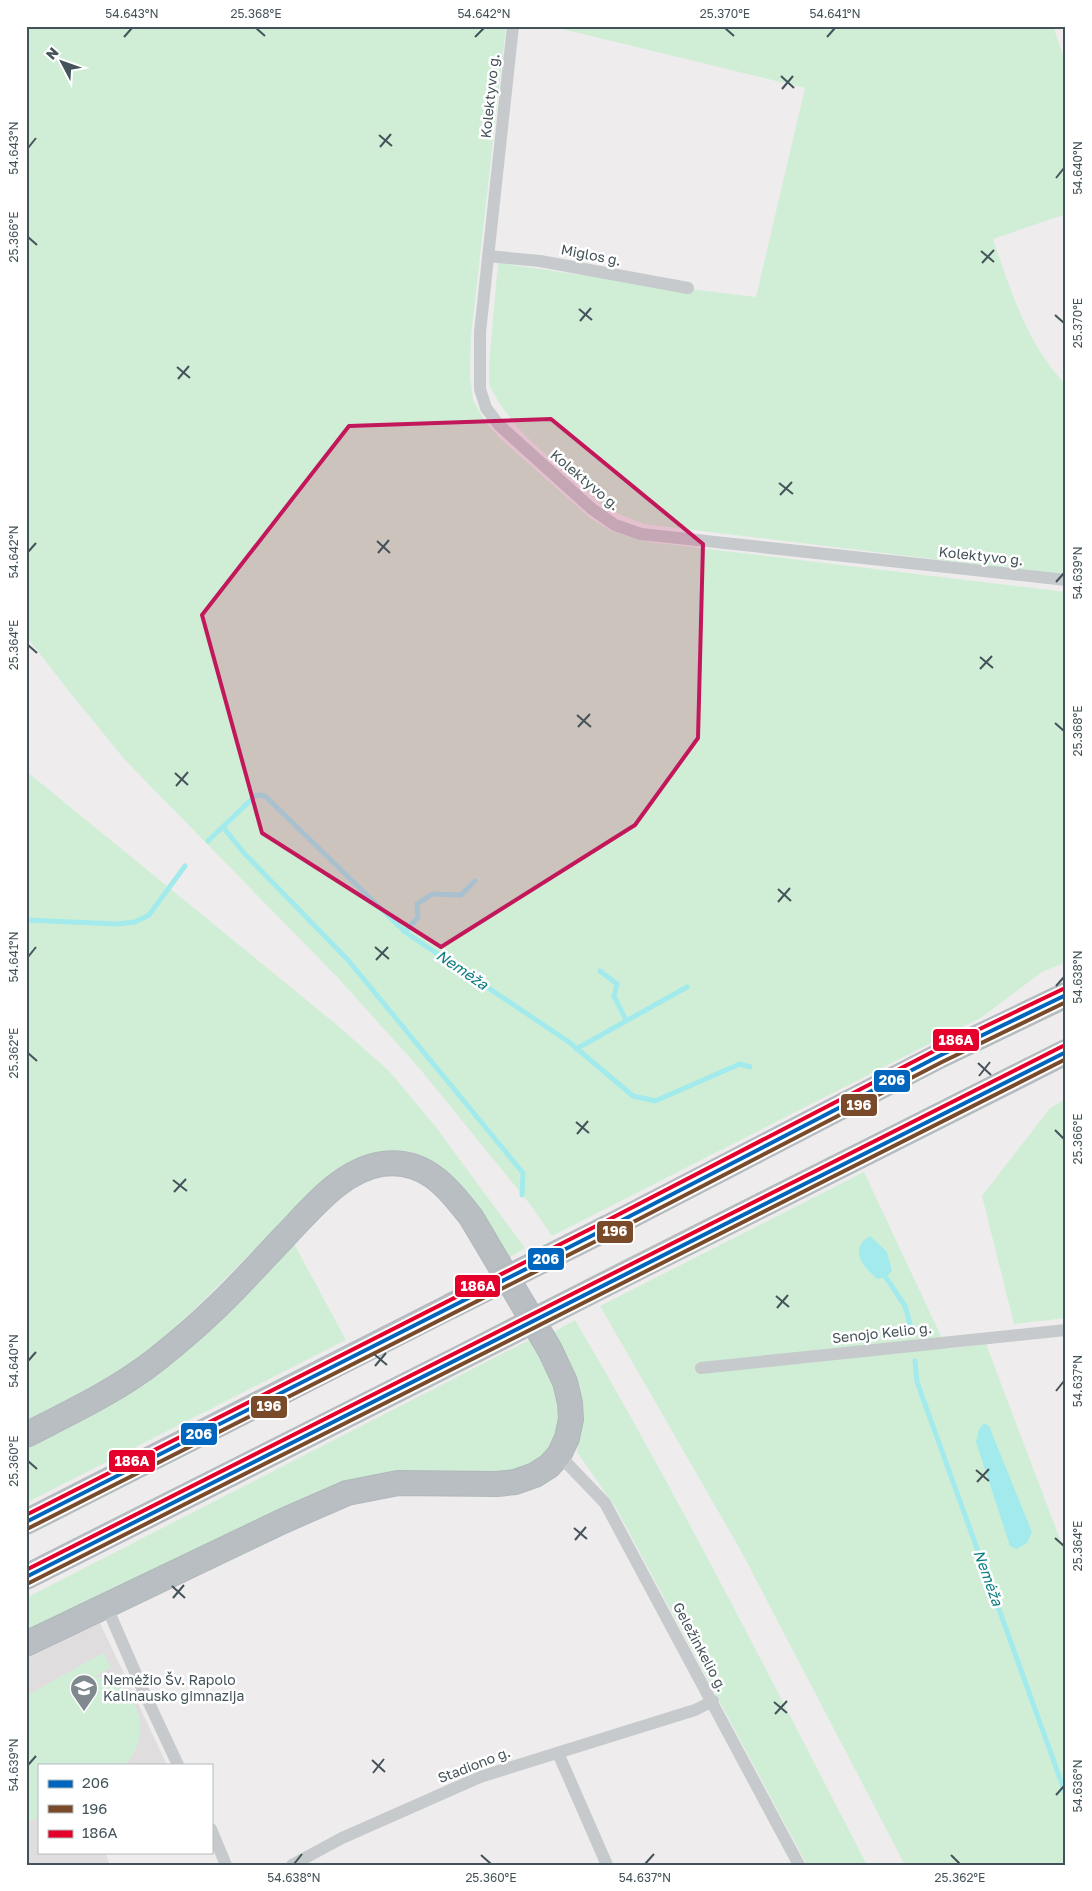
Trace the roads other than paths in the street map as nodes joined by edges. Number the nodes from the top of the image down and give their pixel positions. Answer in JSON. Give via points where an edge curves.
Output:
{"nodes":[{"id":1,"x":513,"y":26,"type":"edge"},
{"id":2,"x":488,"y":256,"type":"junction"},
{"id":3,"x":688,"y":288,"type":"dead end"},
{"id":4,"x":1066,"y":580,"type":"edge"},
{"id":5,"x":1066,"y":995,"type":"edge"},
{"id":6,"x":1066,"y":1052,"type":"edge"},
{"id":7,"x":1066,"y":1330,"type":"edge"},
{"id":8,"x":701,"y":1368,"type":"dead end"},
{"id":9,"x":26,"y":1435,"type":"edge"},
{"id":10,"x":558,"y":1455,"type":"junction"},
{"id":11,"x":26,"y":1522,"type":"edge"},
{"id":12,"x":26,"y":1577,"type":"edge"},
{"id":13,"x":106,"y":1605,"type":"junction"},
{"id":14,"x":26,"y":1644,"type":"edge"},
{"id":15,"x":713,"y":1701,"type":"junction"},
{"id":16,"x":558,"y":1753,"type":"junction"},
{"id":17,"x":178,"y":1764,"type":"edge"},
{"id":18,"x":212,"y":1831,"type":"edge"},
{"id":19,"x":226,"y":1865,"type":"edge"},
{"id":20,"x":292,"y":1865,"type":"edge"},
{"id":21,"x":608,"y":1865,"type":"edge"},
{"id":22,"x":799,"y":1865,"type":"edge"}],
"edges":[{"from":1,"to":2,"type":"street","name":"Kolektyvo g."},
{"from":2,"to":3,"type":"street","name":"Miglos g.","via":[[540,261]]},
{"from":2,"to":4,"type":"street","name":"Kolektyvo g.","via":[[478,367],[486,408],[499,425],[592,509],[615,525],[641,534]]},
{"from":5,"to":11,"type":"highway","bridge":true,"via":[[938,1056],[609,1228]]},
{"from":6,"to":12,"type":"highway","bridge":true},
{"from":7,"to":8,"type":"street","name":"Senojo Kelio g."},
{"from":9,"to":10,"type":"highway","via":[[120,1384],[156,1360],[225,1299],[338,1184],[380,1164],[398,1163],[415,1166],[431,1174],[457,1199],[485,1239],[550,1350],[570,1403],[567,1438]]},
{"from":10,"to":13,"type":"highway","via":[[535,1475],[515,1482],[398,1483],[347,1493]]},
{"from":10,"to":15,"type":"street","name":"Geležinkelio g.","via":[[606,1504]]},
{"from":13,"to":14,"type":"highway"},
{"from":13,"to":17,"type":"street"},
{"from":15,"to":16,"type":"street","name":"Stadiono g.","via":[[695,1710]]},
{"from":15,"to":22,"type":"street","name":"Geležinkelio g."},
{"from":16,"to":20,"type":"street","name":"Stadiono g.","via":[[480,1777],[342,1838]]},
{"from":16,"to":21,"type":"street"},
{"from":18,"to":19,"type":"street"}]}
